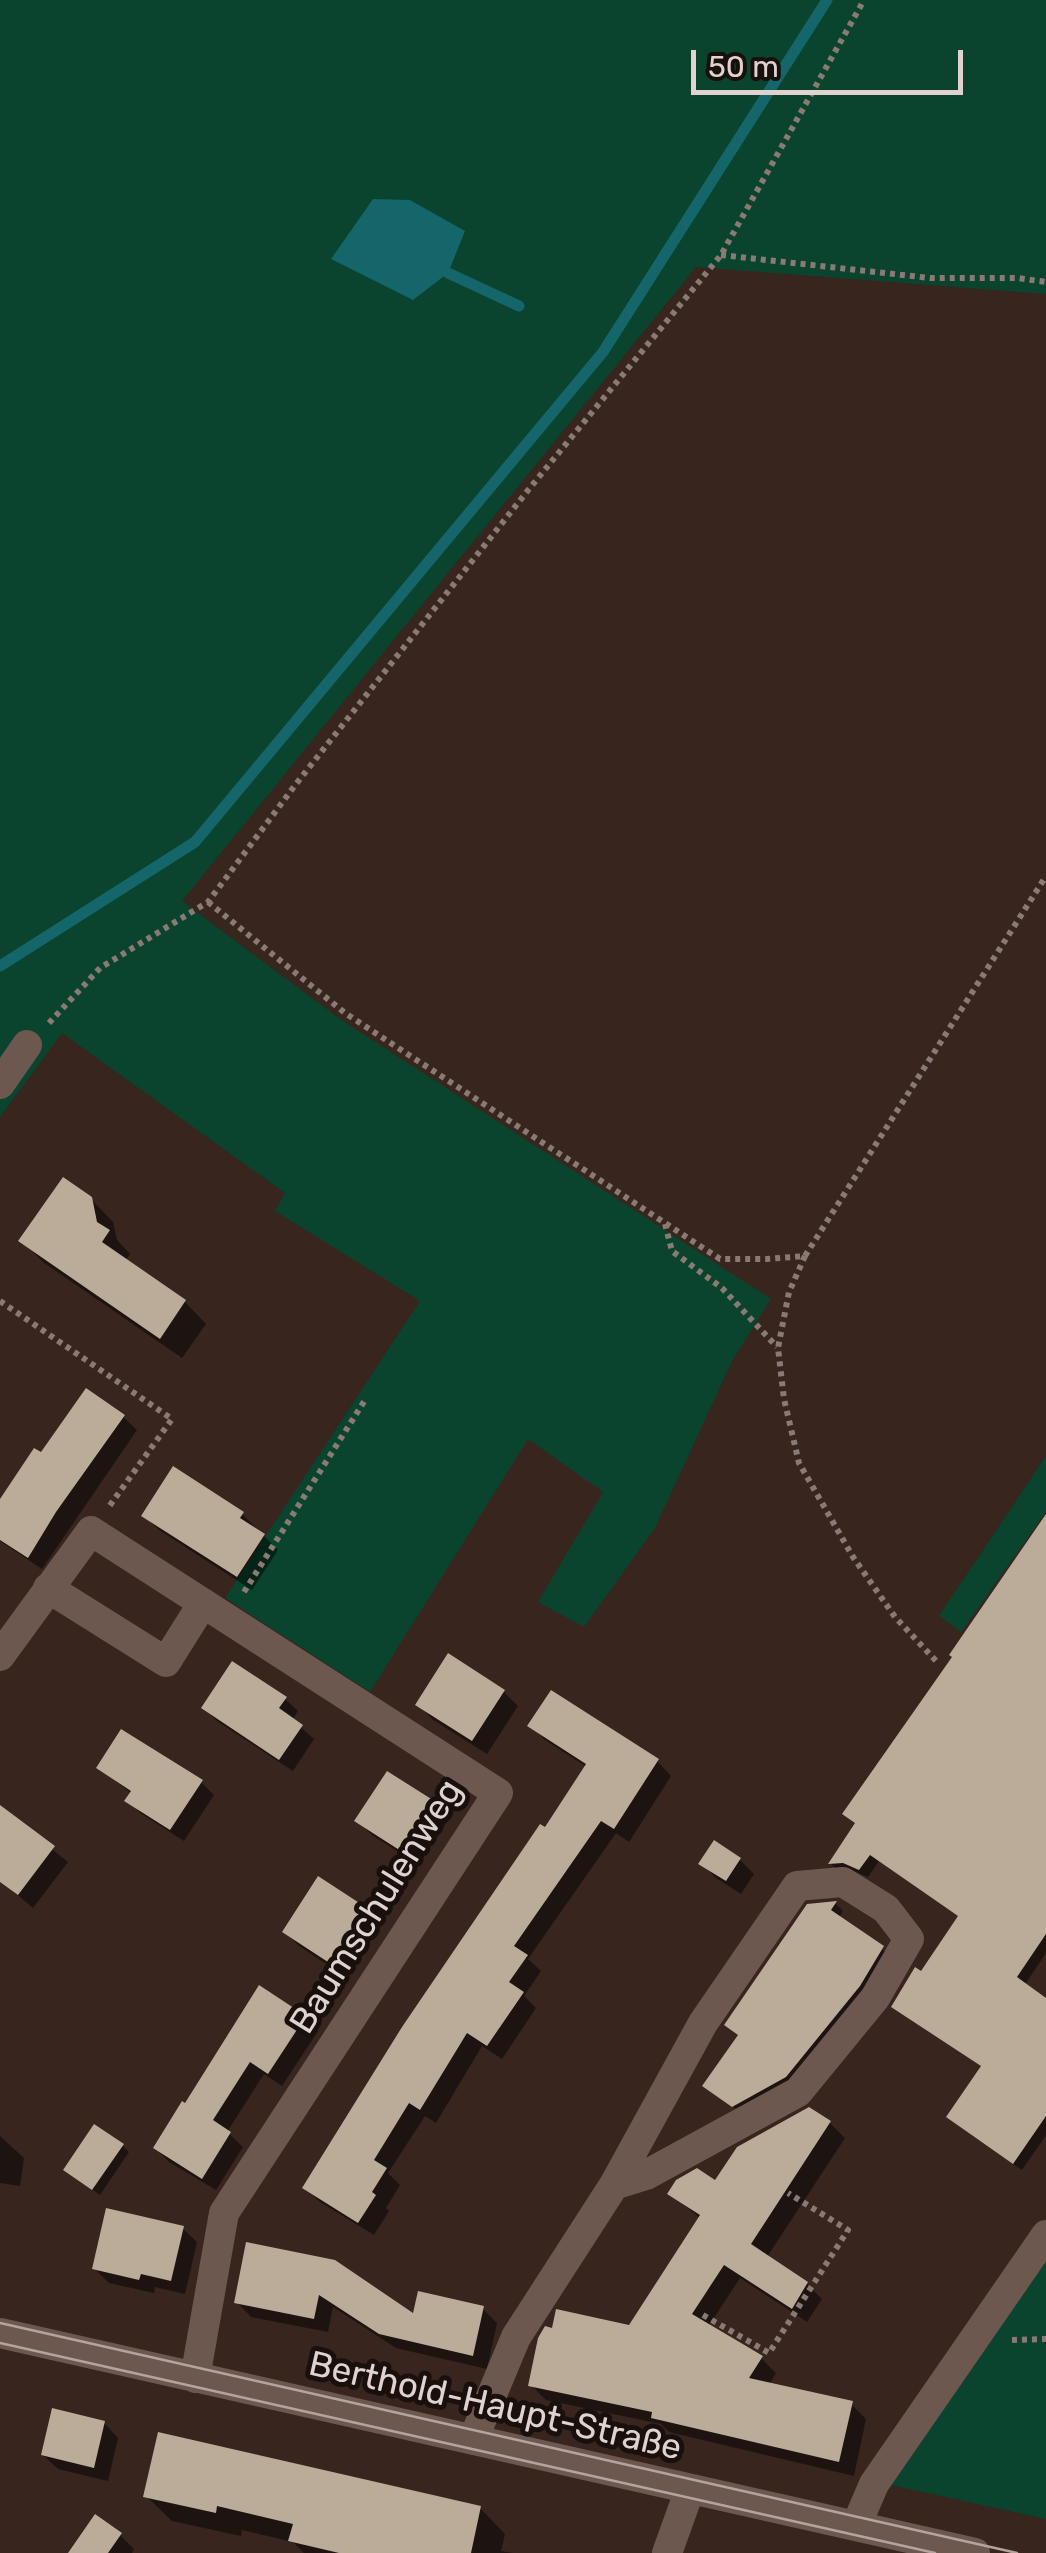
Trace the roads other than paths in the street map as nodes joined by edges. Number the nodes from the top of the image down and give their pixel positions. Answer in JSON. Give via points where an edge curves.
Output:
{"nodes":[{"id":1,"x":27,"y":1046,"type":"road end"},
{"id":2,"x":0,"y":1084,"type":"edge"},
{"id":3,"x":48,"y":1588,"type":"junction"},
{"id":4,"x":215,"y":1611,"type":"junction"},
{"id":5,"x":0,"y":1656,"type":"edge"},
{"id":6,"x":614,"y":2186,"type":"junction"},
{"id":7,"x":1046,"y":2236,"type":"edge"},
{"id":8,"x":0,"y":2333,"type":"edge"},
{"id":9,"x":195,"y":2378,"type":"junction"},
{"id":10,"x":473,"y":2440,"type":"junction"},
{"id":11,"x":690,"y":2489,"type":"junction"},
{"id":12,"x":870,"y":2537,"type":"edge"},
{"id":13,"x":667,"y":2553,"type":"edge"},
{"id":14,"x":974,"y":2553,"type":"edge"}],
"edges":[{"from":1,"to":2,"type":"street"},
{"from":3,"to":4,"type":"street","via":[[166,1662]]},
{"from":3,"to":4,"type":"street","name":"Baumschulenweg","via":[[90,1531]]},
{"from":3,"to":5,"type":"street","name":"Baumschulenweg"},
{"from":4,"to":9,"type":"street","name":"Baumschulenweg","via":[[498,1793],[224,2214]]},
{"from":6,"to":6,"type":"street","via":[[798,2092],[874,1998],[910,1939],[886,1909],[843,1882],[797,1886],[703,2022]]},
{"from":6,"to":10,"type":"street","via":[[516,2337]]},
{"from":7,"to":12,"type":"street","via":[[874,2484]]},
{"from":8,"to":9,"type":"street","name":"Berthold-Haupt-Straße"},
{"from":9,"to":10,"type":"street","name":"Berthold-Haupt-Straße"},
{"from":10,"to":11,"type":"street","name":"Berthold-Haupt-Straße"},
{"from":11,"to":12,"type":"street","name":"Berthold-Haupt-Straße"},
{"from":11,"to":13,"type":"street"},
{"from":12,"to":14,"type":"street","name":"Berthold-Haupt-Straße"}]}
